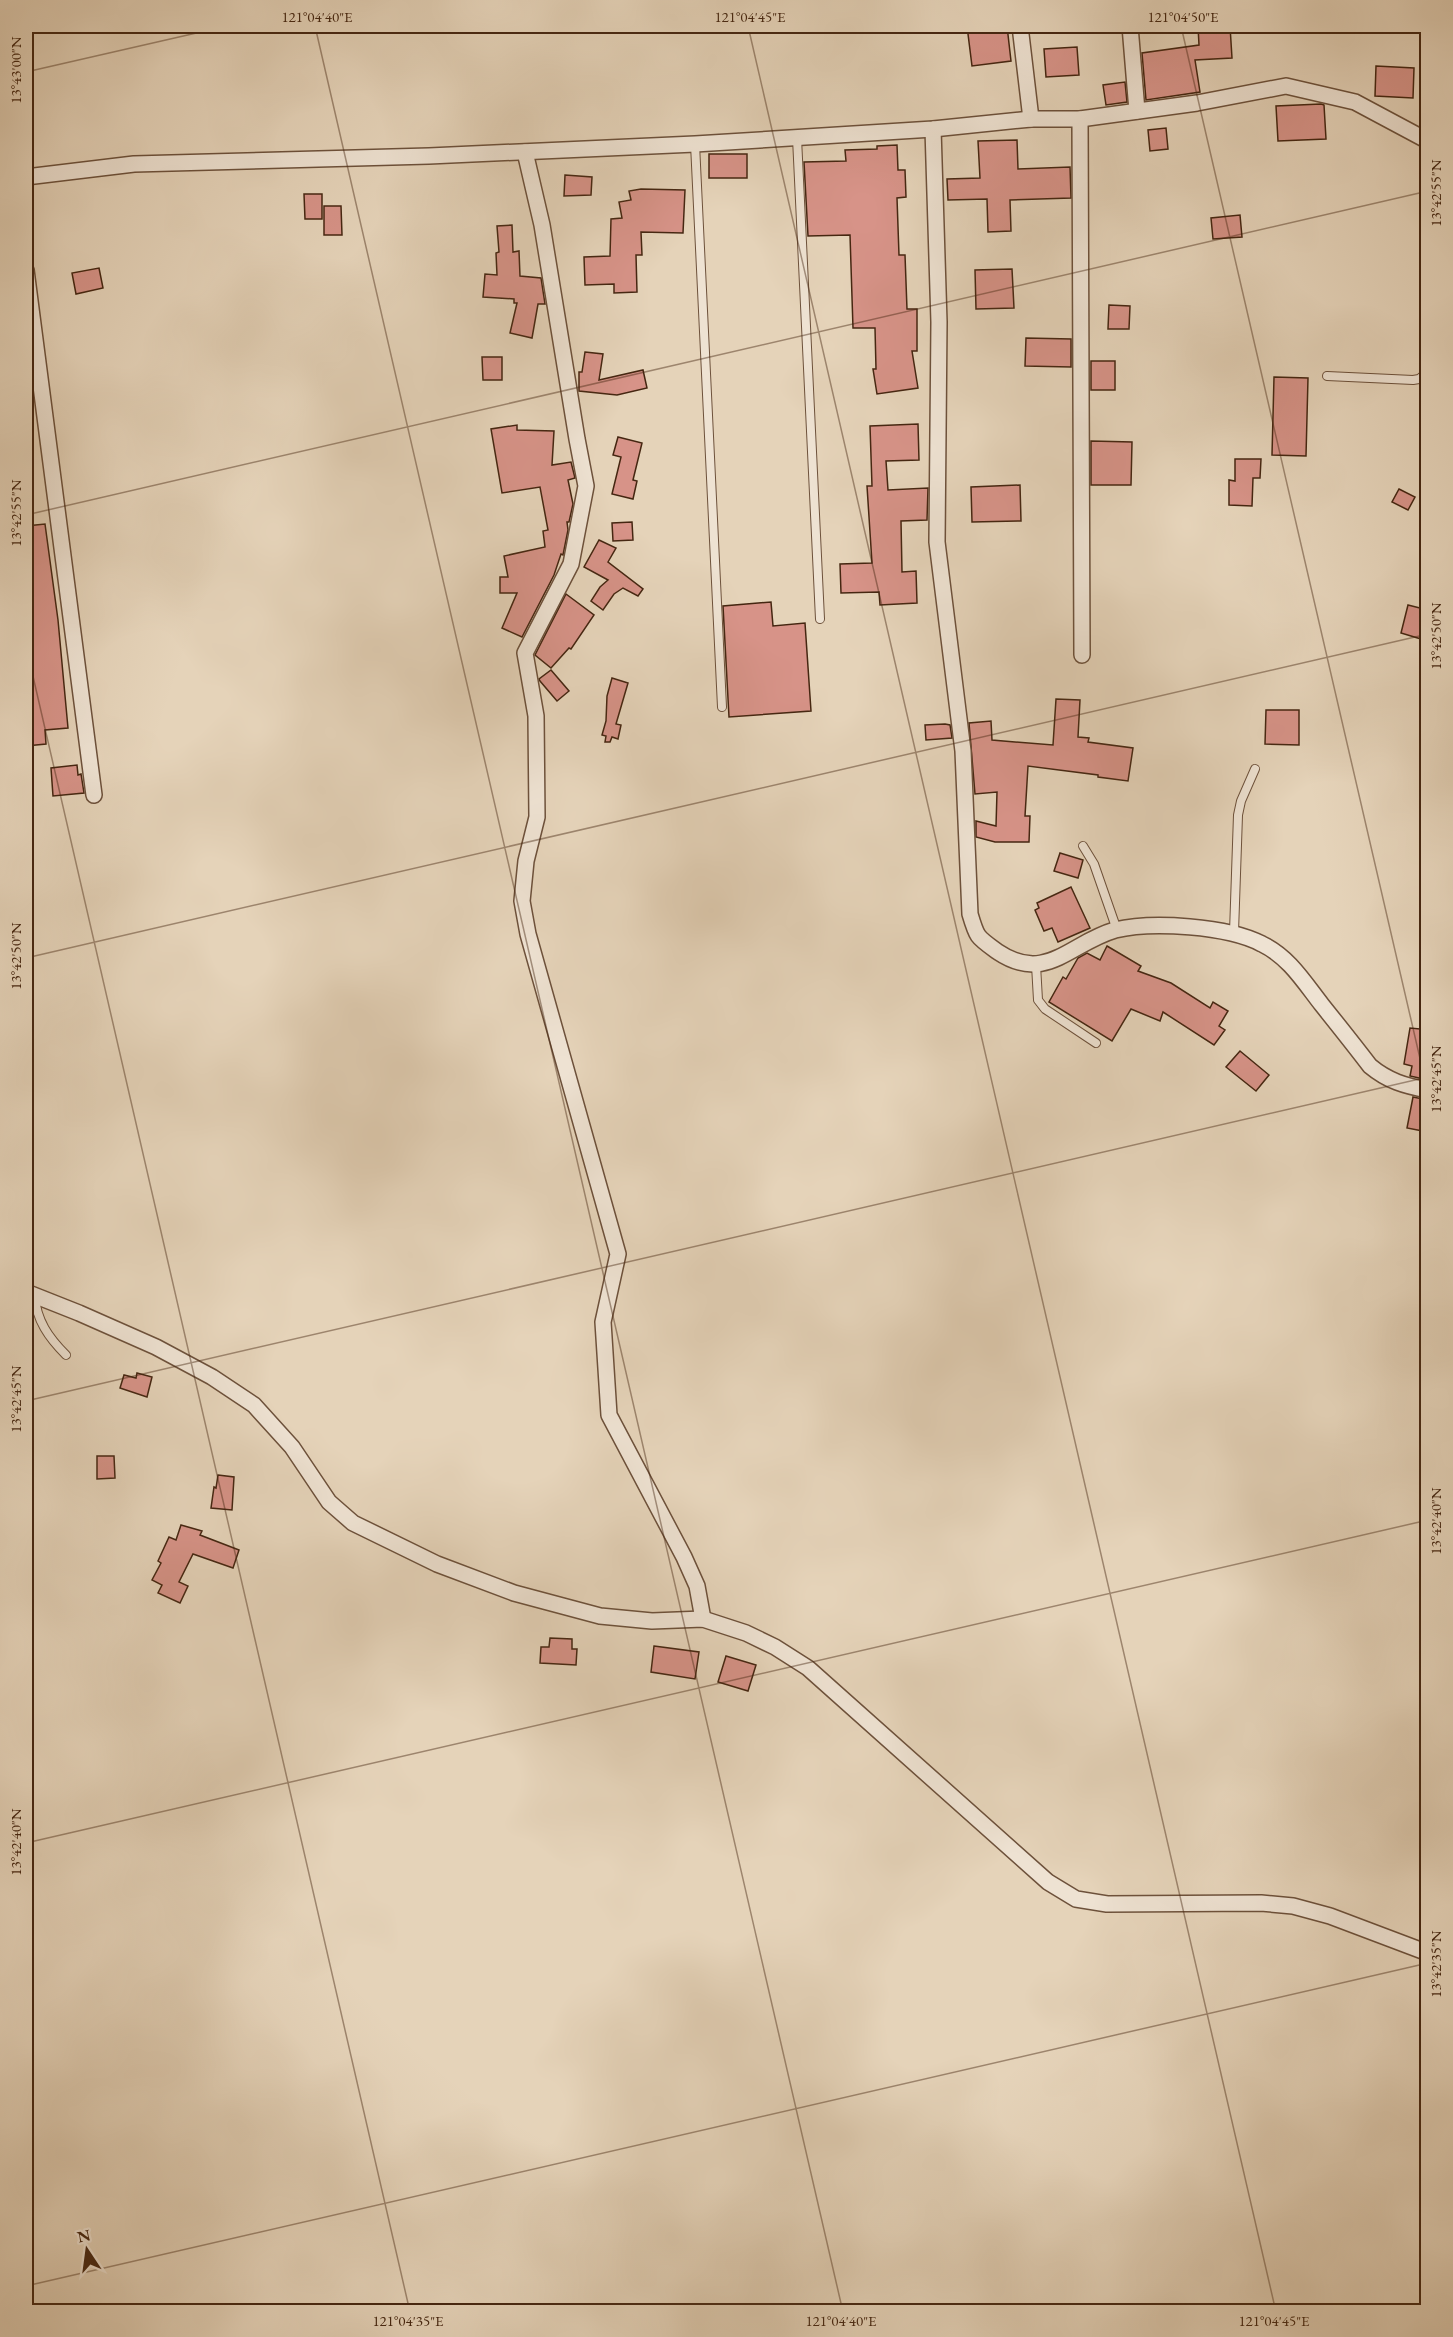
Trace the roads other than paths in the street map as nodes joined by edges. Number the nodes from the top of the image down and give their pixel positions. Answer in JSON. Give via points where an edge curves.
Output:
{"nodes":[{"id":1,"x":1020,"y":26,"type":"edge"},
{"id":2,"x":1130,"y":26,"type":"edge"},
{"id":3,"x":1137,"y":111,"type":"junction"},
{"id":4,"x":1031,"y":119,"type":"junction"},
{"id":5,"x":1080,"y":119,"type":"junction"},
{"id":6,"x":933,"y":129,"type":"junction"},
{"id":7,"x":797,"y":138,"type":"junction"},
{"id":8,"x":1428,"y":141,"type":"edge"},
{"id":9,"x":695,"y":144,"type":"junction"},
{"id":10,"x":525,"y":152,"type":"junction"},
{"id":11,"x":26,"y":177,"type":"edge"},
{"id":12,"x":26,"y":270,"type":"edge"},
{"id":13,"x":1428,"y":372,"type":"edge"},
{"id":14,"x":1327,"y":376,"type":"dead end"},
{"id":15,"x":820,"y":619,"type":"dead end"},
{"id":16,"x":1082,"y":655,"type":"dead end"},
{"id":17,"x":722,"y":707,"type":"dead end"},
{"id":18,"x":1255,"y":769,"type":"dead end"},
{"id":19,"x":94,"y":795,"type":"dead end"},
{"id":20,"x":1083,"y":846,"type":"dead end"},
{"id":21,"x":1117,"y":930,"type":"junction"},
{"id":22,"x":1234,"y":933,"type":"junction"},
{"id":23,"x":1036,"y":965,"type":"junction"},
{"id":24,"x":1096,"y":1043,"type":"dead end"},
{"id":25,"x":1428,"y":1090,"type":"edge"},
{"id":26,"x":30,"y":1294,"type":"edge"},
{"id":27,"x":66,"y":1355,"type":"dead end"},
{"id":28,"x":704,"y":1619,"type":"junction"},
{"id":29,"x":1428,"y":1953,"type":"edge"}],
"edges":[{"from":1,"to":4,"type":"street"},
{"from":2,"to":3,"type":"street"},
{"from":3,"to":5,"type":"street"},
{"from":3,"to":8,"type":"street","via":[[1286,86],[1355,102]]},
{"from":4,"to":5,"type":"street"},
{"from":4,"to":6,"type":"street"},
{"from":5,"to":16,"type":"street"},
{"from":6,"to":7,"type":"street"},
{"from":6,"to":23,"type":"street","via":[[939,322],[937,542],[963,751],[970,914],[977,937],[1007,958]]},
{"from":7,"to":9,"type":"street"},
{"from":7,"to":15,"type":"lane"},
{"from":9,"to":10,"type":"street"},
{"from":9,"to":17,"type":"lane"},
{"from":10,"to":11,"type":"street","via":[[134,164]]},
{"from":10,"to":28,"type":"street","via":[[542,225],[586,486],[571,564],[525,653],[536,717],[537,817],[526,861],[522,901],[618,1254],[603,1322],[609,1415],[684,1557],[697,1586]]},
{"from":12,"to":19,"type":"street"},
{"from":13,"to":14,"type":"lane","via":[[1413,380]]},
{"from":18,"to":22,"type":"lane","via":[[1238,814]]},
{"from":20,"to":21,"type":"lane","via":[[1094,864]]},
{"from":21,"to":22,"type":"street","via":[[1156,925]]},
{"from":21,"to":23,"type":"street"},
{"from":22,"to":25,"type":"street","via":[[1263,944],[1287,960],[1383,1077],[1403,1086]]},
{"from":23,"to":24,"type":"lane","via":[[1038,1000],[1045,1009]]},
{"from":26,"to":27,"type":"lane","via":[[38,1317]]},
{"from":26,"to":28,"type":"street","via":[[156,1347],[212,1377],[254,1405],[292,1447],[329,1502],[353,1522],[436,1564],[514,1593],[600,1616],[652,1621]]},
{"from":28,"to":29,"type":"street","via":[[756,1638],[808,1668],[1048,1882],[1076,1899],[1107,1904],[1293,1906]]}]}
